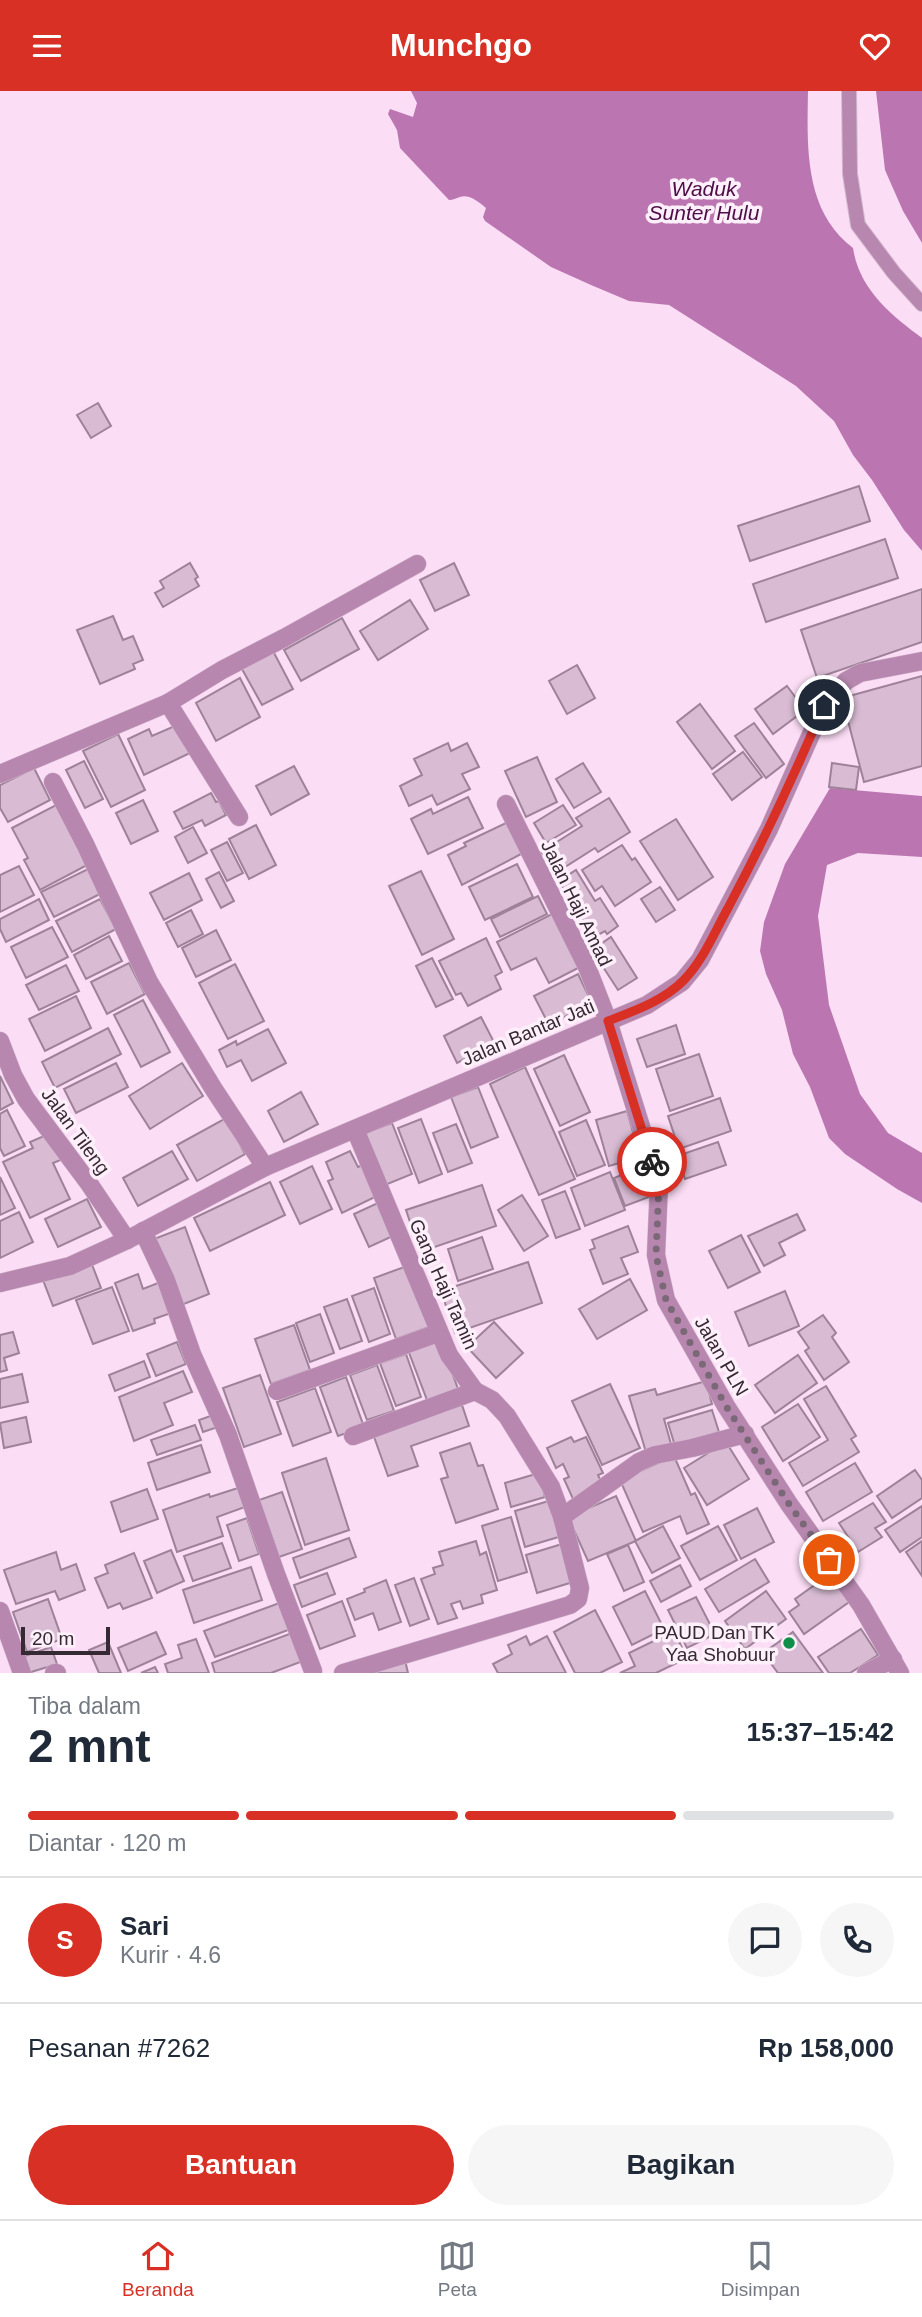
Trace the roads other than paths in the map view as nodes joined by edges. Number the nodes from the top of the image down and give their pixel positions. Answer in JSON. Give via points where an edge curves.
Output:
{"nodes":[{"id":1,"x":849,"y":91,"type":"edge"},
{"id":2,"x":922,"y":304,"type":"edge"},
{"id":3,"x":417,"y":564,"type":"dead end"},
{"id":4,"x":922,"y":661,"type":"edge"},
{"id":5,"x":168,"y":703,"type":"junction"},
{"id":6,"x":0,"y":774,"type":"edge"},
{"id":7,"x":52,"y":782,"type":"dead end"},
{"id":8,"x":506,"y":804,"type":"dead end"},
{"id":9,"x":239,"y":817,"type":"dead end"},
{"id":10,"x":608,"y":1021,"type":"junction"},
{"id":11,"x":0,"y":1041,"type":"edge"},
{"id":12,"x":355,"y":1129,"type":"junction"},
{"id":13,"x":265,"y":1167,"type":"junction"},
{"id":14,"x":143,"y":1231,"type":"junction"},
{"id":15,"x":127,"y":1240,"type":"junction"},
{"id":16,"x":0,"y":1283,"type":"edge"},
{"id":17,"x":438,"y":1333,"type":"junction"},
{"id":18,"x":277,"y":1391,"type":"dead end"},
{"id":19,"x":475,"y":1391,"type":"junction"},
{"id":20,"x":745,"y":1434,"type":"junction"},
{"id":21,"x":353,"y":1436,"type":"dead end"},
{"id":22,"x":562,"y":1517,"type":"junction"},
{"id":23,"x":0,"y":1611,"type":"edge"},
{"id":24,"x":896,"y":1666,"type":"edge"},
{"id":25,"x":313,"y":1672,"type":"edge"},
{"id":26,"x":22,"y":1673,"type":"edge"},
{"id":27,"x":343,"y":1673,"type":"edge"},
{"id":28,"x":866,"y":1673,"type":"edge"}],
"edges":[{"from":1,"to":2,"type":"lane","via":[[850,174],[858,225]]},
{"from":3,"to":5,"type":"street"},
{"from":4,"to":10,"type":"street","name":"Jalan Bantar Jati","via":[[860,673],[824,705],[769,829],[700,960],[665,995]]},
{"from":5,"to":6,"type":"street"},
{"from":5,"to":9,"type":"street"},
{"from":7,"to":13,"type":"street","via":[[149,982]]},
{"from":8,"to":10,"type":"street","name":"Jalan Haji Amad","via":[[587,967]]},
{"from":10,"to":12,"type":"street","name":"Jalan Bantar Jati"},
{"from":10,"to":20,"type":"street","name":"Jalan PLN","via":[[659,1184],[656,1255],[666,1300]]},
{"from":11,"to":15,"type":"street","name":"Jalan Tileng","via":[[26,1099]]},
{"from":12,"to":13,"type":"street","name":"Jalan Bantar Jati"},
{"from":12,"to":17,"type":"street","name":"Gang Haji Tamin"},
{"from":13,"to":14,"type":"street","name":"Jalan Bantar Jati"},
{"from":14,"to":15,"type":"street","name":"Jalan Bantar Jati"},
{"from":14,"to":25,"type":"street","via":[[228,1435]]},
{"from":15,"to":16,"type":"street","name":"Jalan Bantar Jati","via":[[70,1266]]},
{"from":17,"to":18,"type":"street"},
{"from":17,"to":19,"type":"street","name":"Gang Haji Tamin"},
{"from":19,"to":21,"type":"street"},
{"from":19,"to":22,"type":"street","name":"Gang Haji Tamin","via":[[507,1416],[551,1487]]},
{"from":20,"to":22,"type":"street","via":[[647,1458]]},
{"from":20,"to":24,"type":"street","name":"Jalan PLN","via":[[861,1605]]},
{"from":22,"to":27,"type":"street","name":"Gang Haji Tamin","via":[[580,1588],[578,1599],[570,1605]]},
{"from":23,"to":26,"type":"street"},
{"from":24,"to":28,"type":"street"}]}
